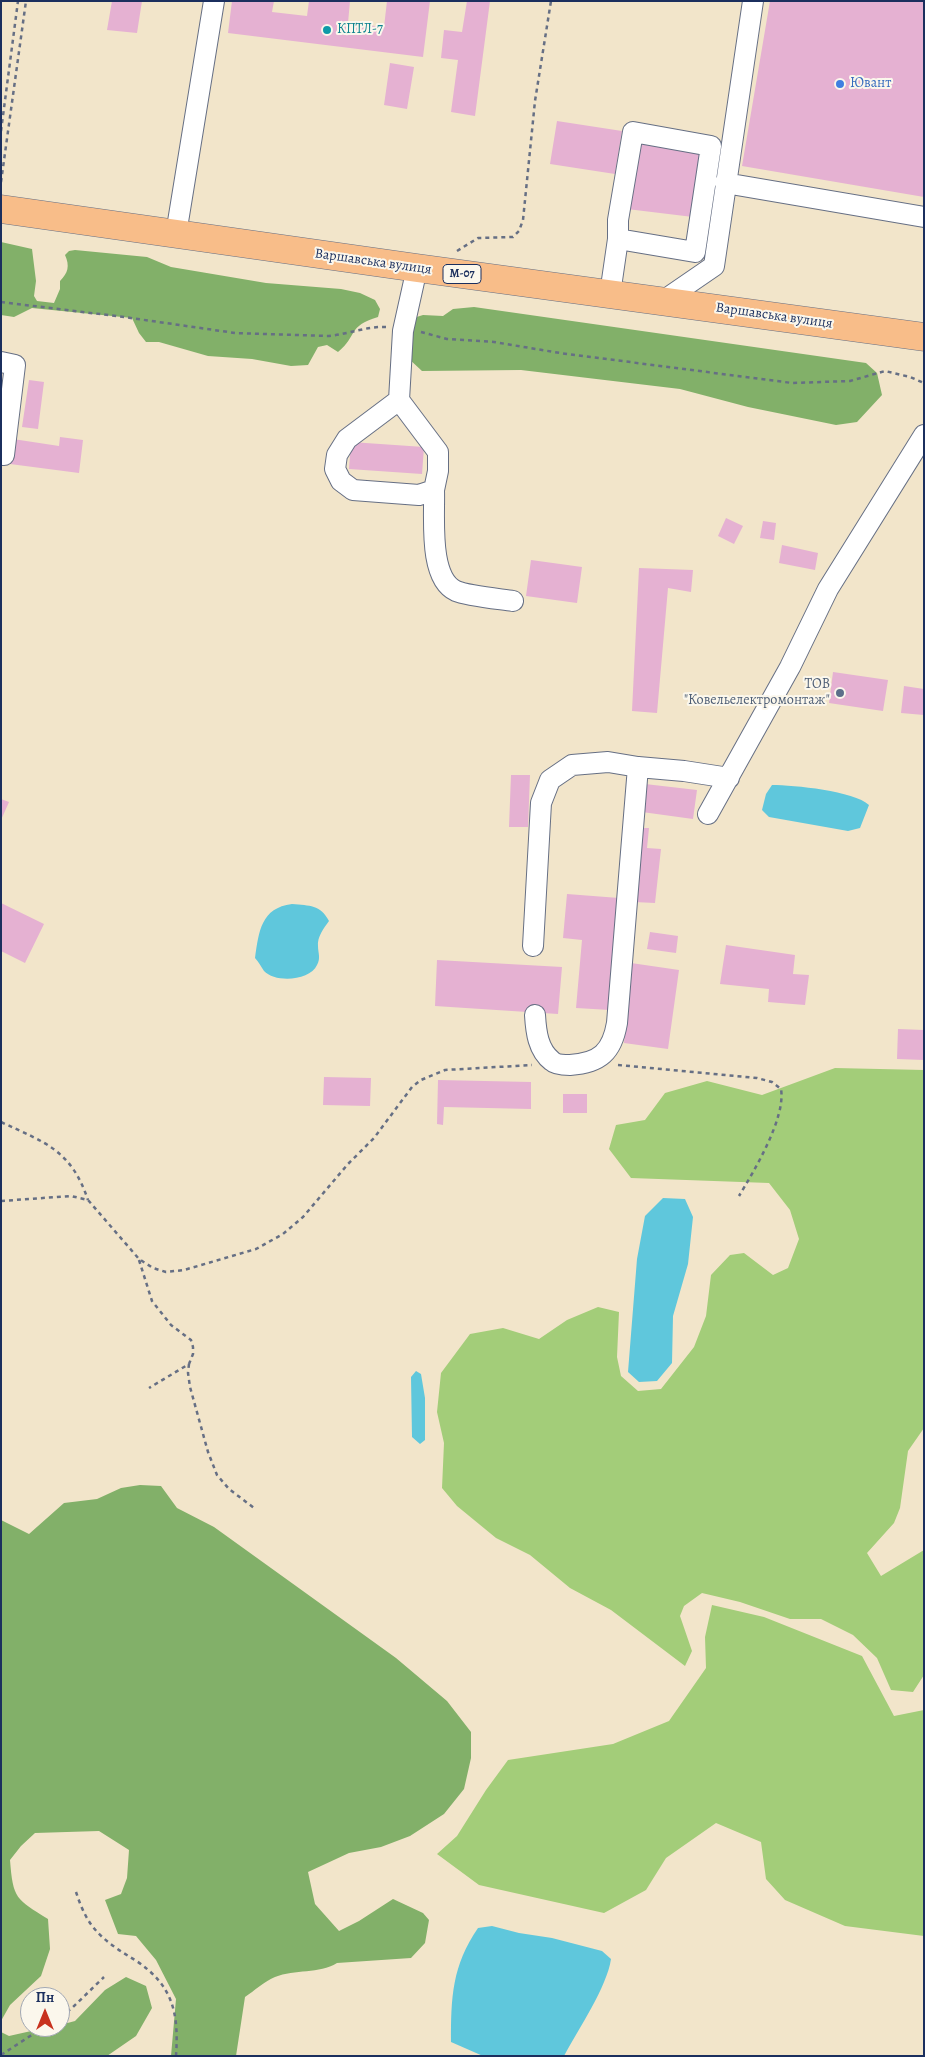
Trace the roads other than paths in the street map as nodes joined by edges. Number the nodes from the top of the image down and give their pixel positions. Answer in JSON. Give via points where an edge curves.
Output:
{"nodes":[{"id":1,"x":214,"y":1,"type":"edge"},
{"id":2,"x":753,"y":1,"type":"edge"},
{"id":3,"x":725,"y":183,"type":"junction"},
{"id":4,"x":1,"y":208,"type":"edge"},
{"id":5,"x":924,"y":217,"type":"edge"},
{"id":6,"x":176,"y":234,"type":"junction"},
{"id":7,"x":618,"y":239,"type":"junction"},
{"id":8,"x":417,"y":268,"type":"junction"},
{"id":9,"x":610,"y":294,"type":"junction"},
{"id":10,"x":663,"y":301,"type":"junction"},
{"id":11,"x":924,"y":337,"type":"edge"},
{"id":12,"x":1,"y":362,"type":"edge"},
{"id":13,"x":399,"y":400,"type":"junction"},
{"id":14,"x":924,"y":435,"type":"edge"},
{"id":15,"x":4,"y":455,"type":"dead end"},
{"id":16,"x":434,"y":490,"type":"junction"},
{"id":17,"x":514,"y":601,"type":"dead end"},
{"id":18,"x":638,"y":767,"type":"junction"},
{"id":19,"x":729,"y":778,"type":"junction"},
{"id":20,"x":708,"y":814,"type":"dead end"},
{"id":21,"x":533,"y":946,"type":"dead end"},
{"id":22,"x":535,"y":1015,"type":"dead end"}],
"edges":[{"from":1,"to":6,"type":"lane"},
{"from":2,"to":3,"type":"lane"},
{"from":3,"to":5,"type":"lane"},
{"from":3,"to":10,"type":"lane","via":[[714,266]]},
{"from":4,"to":6,"type":"highway","name":"Варшавська вулиця","number":"М-07"},
{"from":6,"to":8,"type":"highway","name":"Варшавська вулиця","number":"М-07"},
{"from":7,"to":7,"type":"lane","via":[[695,252],[711,146],[634,132],[618,220]]},
{"from":7,"to":9,"type":"lane"},
{"from":8,"to":9,"type":"highway","name":"Варшавська вулиця","number":"М-07"},
{"from":8,"to":13,"type":"lane","via":[[403,331]]},
{"from":9,"to":10,"type":"highway","name":"Варшавська вулиця","number":"М-07"},
{"from":10,"to":11,"type":"highway","name":"Варшавська вулиця","number":"М-07"},
{"from":12,"to":15,"type":"lane","via":[[15,365]]},
{"from":13,"to":16,"type":"lane","via":[[438,452]]},
{"from":13,"to":16,"type":"lane","via":[[347,439],[337,455],[335,469],[341,482],[353,490],[418,495]]},
{"from":14,"to":19,"type":"lane","via":[[828,589],[790,667]]},
{"from":16,"to":17,"type":"lane","via":[[435,540],[442,578],[456,591]]},
{"from":18,"to":19,"type":"lane"},
{"from":18,"to":21,"type":"lane","via":[[608,762],[572,765],[550,780],[541,802]]},
{"from":18,"to":22,"type":"lane","via":[[614,1040],[597,1059],[583,1064],[553,1063],[536,1034]]},
{"from":19,"to":20,"type":"lane"}]}
